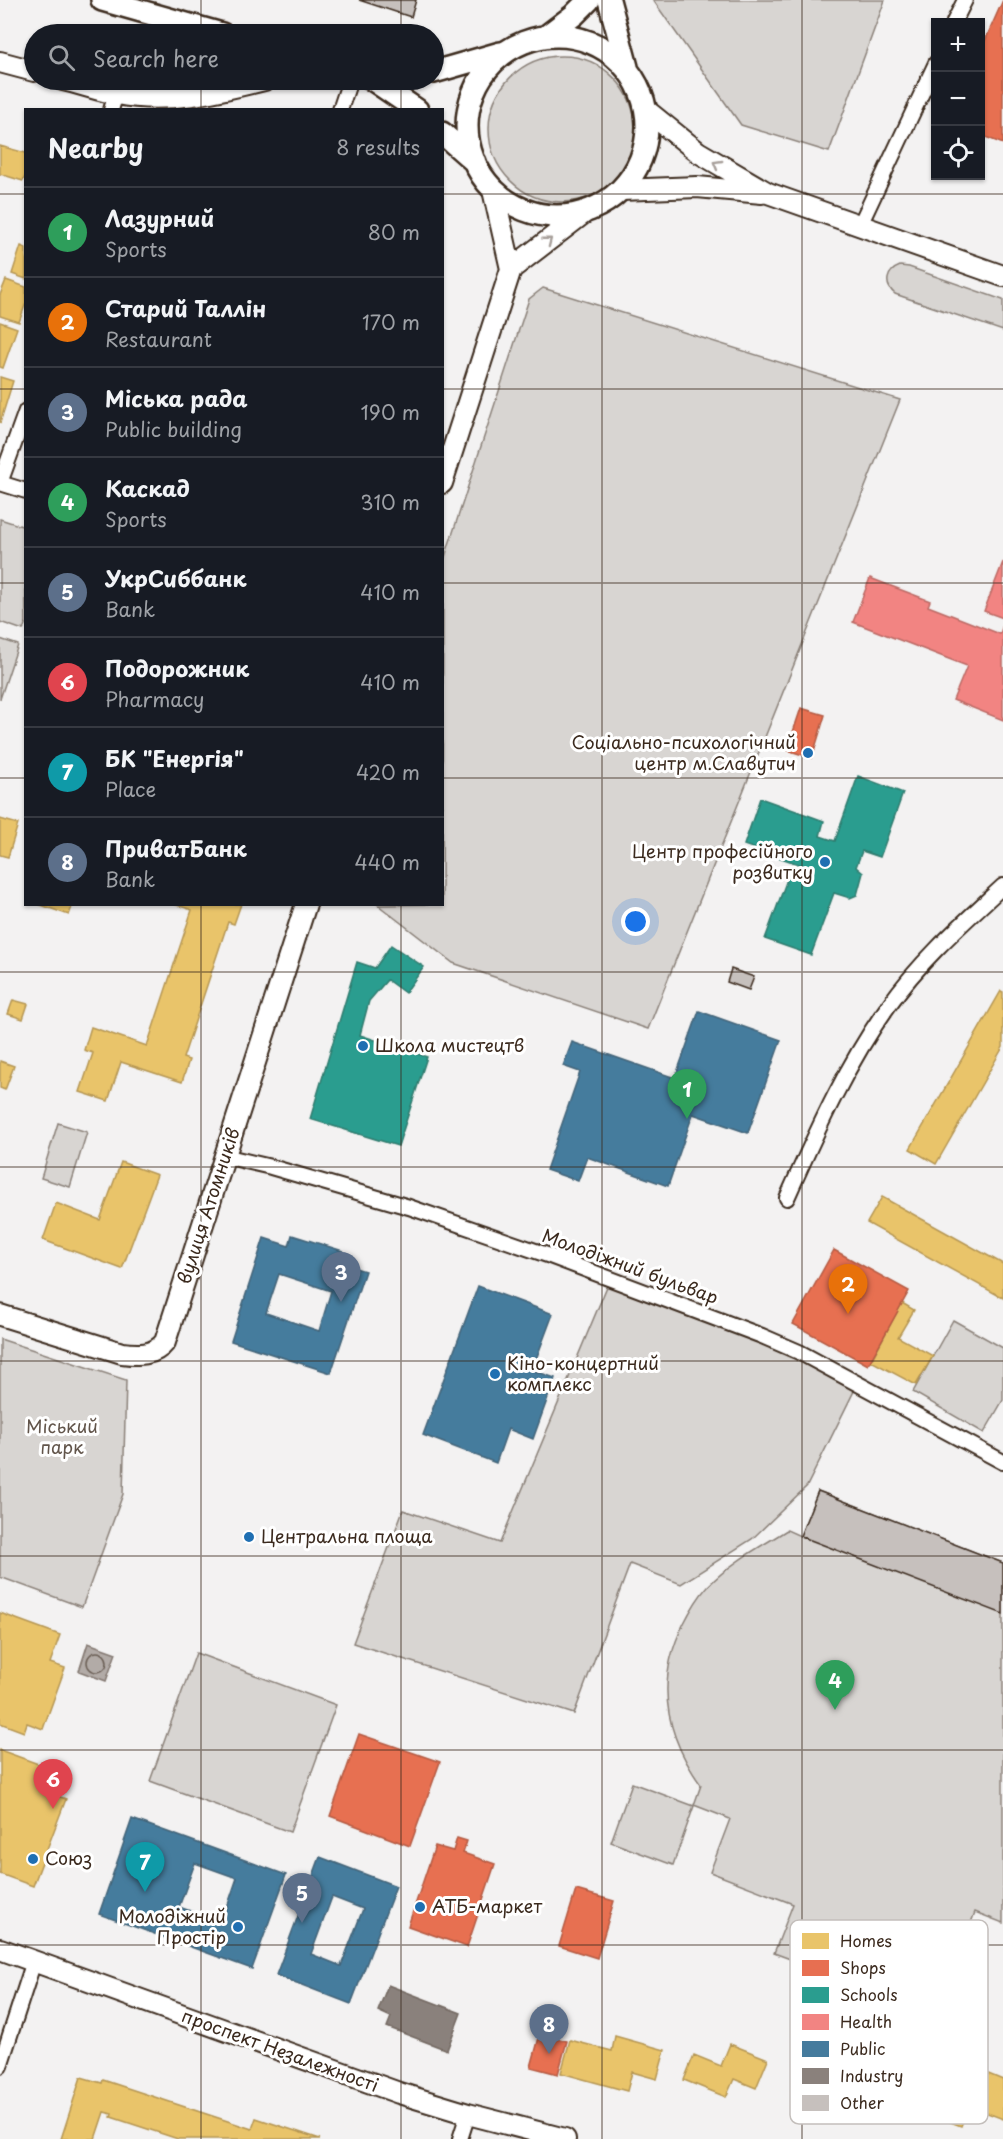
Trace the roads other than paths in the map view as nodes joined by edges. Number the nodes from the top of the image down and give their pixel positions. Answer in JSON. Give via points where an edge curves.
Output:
{"nodes":[{"id":1,"x":102,"y":0,"type":"edge"},
{"id":2,"x":589,"y":0,"type":"edge"},
{"id":3,"x":609,"y":0,"type":"edge"},
{"id":4,"x":965,"y":0,"type":"edge"},
{"id":5,"x":956,"y":18,"type":"edge"},
{"id":6,"x":187,"y":24,"type":"edge"},
{"id":7,"x":544,"y":37,"type":"junction"},
{"id":8,"x":506,"y":51,"type":"junction"},
{"id":9,"x":0,"y":62,"type":"edge"},
{"id":10,"x":24,"y":69,"type":"edge"},
{"id":11,"x":444,"y":69,"type":"edge"},
{"id":12,"x":628,"y":70,"type":"junction"},
{"id":13,"x":932,"y":72,"type":"edge"},
{"id":14,"x":86,"y":90,"type":"edge"},
{"id":15,"x":230,"y":90,"type":"edge"},
{"id":16,"x":347,"y":90,"type":"edge"},
{"id":17,"x":388,"y":90,"type":"edge"},
{"id":18,"x":113,"y":102,"type":"edge"},
{"id":19,"x":186,"y":103,"type":"edge"},
{"id":20,"x":341,"y":108,"type":"edge"},
{"id":21,"x":414,"y":108,"type":"edge"},
{"id":22,"x":646,"y":110,"type":"junction"},
{"id":23,"x":444,"y":135,"type":"edge"},
{"id":24,"x":475,"y":162,"type":"junction"},
{"id":25,"x":493,"y":190,"type":"junction"},
{"id":26,"x":621,"y":190,"type":"junction"},
{"id":27,"x":768,"y":193,"type":"junction"},
{"id":28,"x":584,"y":213,"type":"junction"},
{"id":29,"x":861,"y":225,"type":"junction"},
{"id":30,"x":511,"y":268,"type":"junction"},
{"id":31,"x":1003,"y":276,"type":"edge"},
{"id":32,"x":24,"y":417,"type":"edge"},
{"id":33,"x":444,"y":477,"type":"edge"},
{"id":34,"x":0,"y":483,"type":"edge"},
{"id":35,"x":24,"y":490,"type":"edge"},
{"id":36,"x":1003,"y":886,"type":"edge"},
{"id":37,"x":305,"y":906,"type":"edge"},
{"id":38,"x":224,"y":1156,"type":"junction"},
{"id":39,"x":787,"y":1198,"type":"dead end"},
{"id":40,"x":0,"y":1316,"type":"edge"},
{"id":41,"x":1003,"y":1462,"type":"edge"},
{"id":42,"x":0,"y":1949,"type":"edge"},
{"id":43,"x":34,"y":1962,"type":"junction"},
{"id":44,"x":0,"y":2066,"type":"edge"},
{"id":45,"x":468,"y":2114,"type":"junction"},
{"id":46,"x":460,"y":2139,"type":"edge"},
{"id":47,"x":565,"y":2139,"type":"edge"}],
"edges":[{"from":1,"to":6,"type":"main road"},
{"from":2,"to":7,"type":"main road"},
{"from":3,"to":12,"type":"main road"},
{"from":4,"to":5,"type":"street"},
{"from":7,"to":8,"type":"main road"},
{"from":7,"to":12,"type":"main road","via":[[566,36],[590,42]]},
{"from":8,"to":11,"type":"main road"},
{"from":8,"to":24,"type":"main road","via":[[482,77],[468,110],[469,145]]},
{"from":9,"to":10,"type":"street"},
{"from":12,"to":22,"type":"main road"},
{"from":13,"to":29,"type":"street"},
{"from":14,"to":18,"type":"street"},
{"from":15,"to":19,"type":"street"},
{"from":16,"to":20,"type":"street"},
{"from":17,"to":21,"type":"main road"},
{"from":18,"to":19,"type":"street","via":[[149,98]]},
{"from":22,"to":26,"type":"main road","via":[[643,153]]},
{"from":27,"to":22,"type":"street","one_way":true,"via":[[698,152]]},
{"from":23,"to":24,"type":"main road"},
{"from":24,"to":25,"type":"main road"},
{"from":25,"to":28,"type":"main road","via":[[535,214]]},
{"from":25,"to":30,"type":"street"},
{"from":26,"to":27,"type":"street","via":[[697,187]]},
{"from":26,"to":28,"type":"main road"},
{"from":27,"to":29,"type":"street"},
{"from":30,"to":28,"type":"street","one_way":true},
{"from":29,"to":31,"type":"street"},
{"from":30,"to":33,"type":"street"},
{"from":32,"to":34,"type":"street"},
{"from":34,"to":35,"type":"street"},
{"from":36,"to":39,"type":"street","via":[[890,1003],[843,1078]]},
{"from":37,"to":38,"type":"street","name":"вулиця Атомників"},
{"from":38,"to":40,"type":"street","name":"вулиця Атомників","via":[[171,1325],[165,1342],[157,1350],[140,1354],[116,1352]]},
{"from":38,"to":41,"type":"street","name":"Молодіжний бульвар","via":[[409,1207],[762,1336]]},
{"from":42,"to":43,"type":"street","name":"проспект Незалежності"},
{"from":43,"to":44,"type":"street"},
{"from":43,"to":45,"type":"street","name":"проспект Незалежності","via":[[339,2072]]},
{"from":45,"to":46,"type":"street"},
{"from":45,"to":47,"type":"street","name":"проспект Незалежності"}]}
